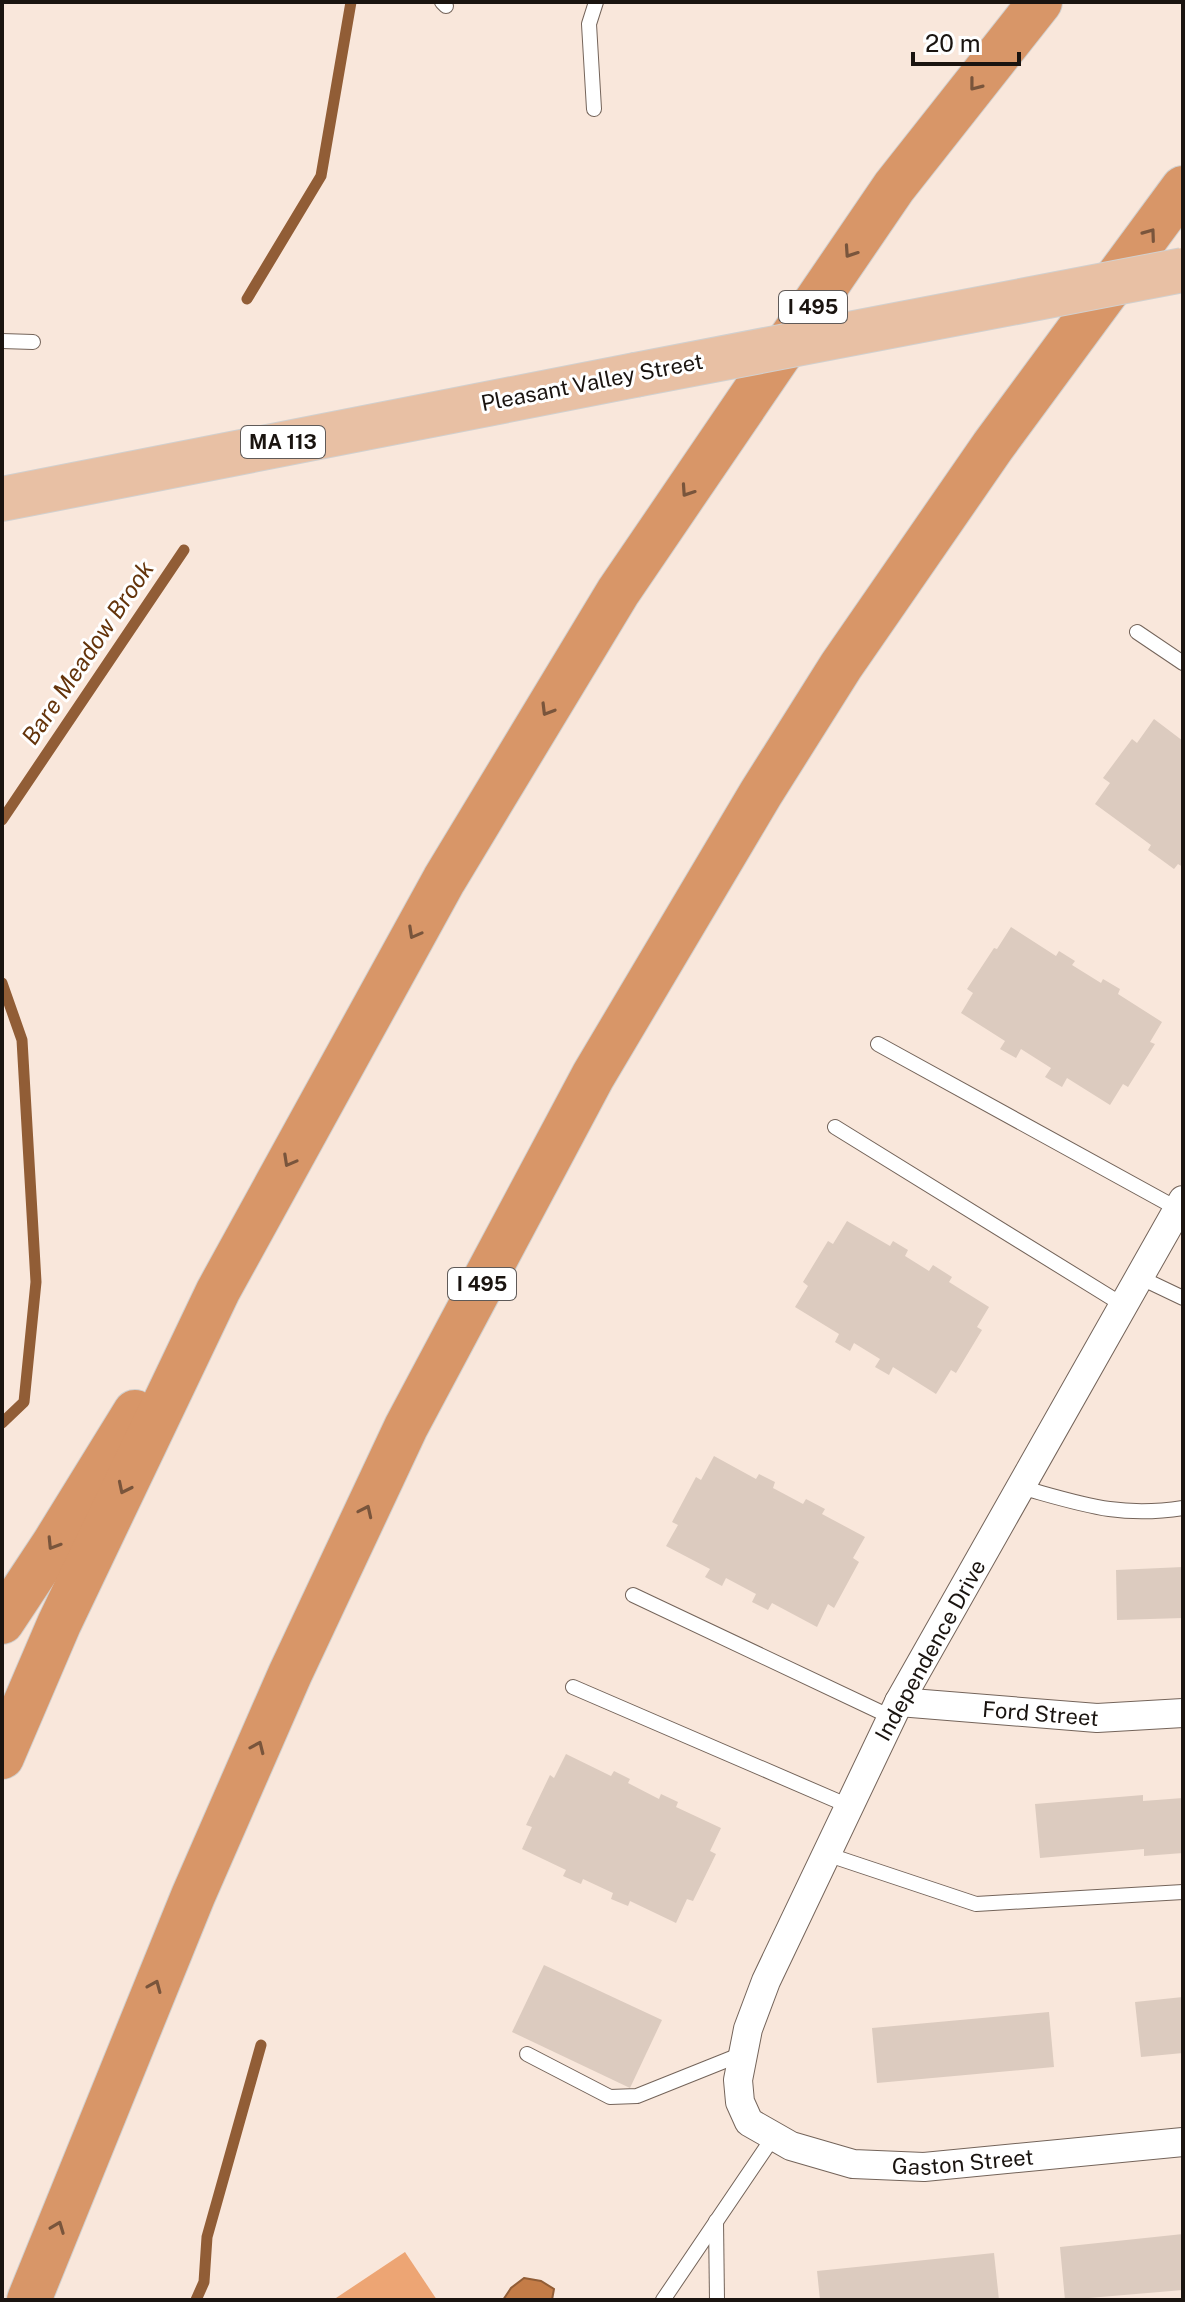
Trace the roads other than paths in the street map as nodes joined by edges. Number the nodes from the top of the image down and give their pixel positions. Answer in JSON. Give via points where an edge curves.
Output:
{"nodes":[{"id":1,"x":596,"y":2,"type":"edge"},
{"id":2,"x":1040,"y":2,"type":"edge"},
{"id":3,"x":594,"y":109,"type":"dead end"},
{"id":4,"x":1183,"y":188,"type":"edge"},
{"id":5,"x":1183,"y":270,"type":"edge"},
{"id":6,"x":2,"y":341,"type":"edge"},
{"id":7,"x":33,"y":342,"type":"dead end"},
{"id":8,"x":2,"y":499,"type":"edge"},
{"id":9,"x":1137,"y":632,"type":"dead end"},
{"id":10,"x":1183,"y":663,"type":"edge"},
{"id":11,"x":878,"y":1044,"type":"dead end"},
{"id":12,"x":835,"y":1127,"type":"dead end"},
{"id":13,"x":1180,"y":1205,"type":"edge"},
{"id":14,"x":1139,"y":1277,"type":"junction"},
{"id":15,"x":218,"y":1291,"type":"junction"},
{"id":16,"x":1183,"y":1298,"type":"edge"},
{"id":17,"x":1123,"y":1305,"type":"junction"},
{"id":18,"x":1020,"y":1487,"type":"junction"},
{"id":19,"x":1183,"y":1508,"type":"edge"},
{"id":20,"x":633,"y":1595,"type":"dead end"},
{"id":21,"x":2,"y":1622,"type":"edge"},
{"id":22,"x":573,"y":1687,"type":"dead end"},
{"id":23,"x":895,"y":1709,"type":"junction"},
{"id":24,"x":1183,"y":1713,"type":"edge"},
{"id":25,"x":2,"y":1757,"type":"edge"},
{"id":26,"x":849,"y":1806,"type":"junction"},
{"id":27,"x":826,"y":1854,"type":"junction"},
{"id":28,"x":1183,"y":1892,"type":"edge"},
{"id":29,"x":527,"y":2054,"type":"dead end"},
{"id":30,"x":742,"y":2054,"type":"junction"},
{"id":31,"x":749,"y":2122,"type":"joint"},
{"id":32,"x":774,"y":2136,"type":"junction"},
{"id":33,"x":1183,"y":2142,"type":"edge"},
{"id":34,"x":716,"y":2221,"type":"junction"},
{"id":35,"x":29,"y":2300,"type":"edge"},
{"id":36,"x":663,"y":2300,"type":"edge"},
{"id":37,"x":717,"y":2300,"type":"edge"}],
"edges":[{"from":1,"to":3,"type":"lane","via":[[589,24]]},
{"from":2,"to":15,"type":"highway","number":"I 495","one_way":true,"via":[[894,187],[618,592],[444,880]]},
{"from":35,"to":4,"type":"highway","number":"I 495","one_way":true,"via":[[187,1910],[290,1674],[406,1427],[593,1076],[841,666],[993,446]]},
{"from":5,"to":8,"type":"main road","name":"Pleasant Valley Street","number":"MA 113","bridge":true},
{"from":6,"to":7,"type":"lane"},
{"from":9,"to":10,"type":"lane"},
{"from":11,"to":13,"type":"lane"},
{"from":12,"to":17,"type":"lane"},
{"from":13,"to":14,"type":"street","name":"Independence Drive"},
{"from":14,"to":16,"type":"lane"},
{"from":14,"to":17,"type":"street","name":"Independence Drive"},
{"from":15,"to":21,"type":"highway","one_way":true},
{"from":15,"to":25,"type":"highway","number":"I 495","one_way":true,"via":[[59,1624]]},
{"from":17,"to":18,"type":"street","name":"Independence Drive"},
{"from":18,"to":19,"type":"lane","via":[[1108,1511]]},
{"from":18,"to":23,"type":"street","name":"Independence Drive"},
{"from":20,"to":23,"type":"lane"},
{"from":22,"to":26,"type":"lane"},
{"from":23,"to":24,"type":"street","name":"Ford Street","via":[[1097,1718]]},
{"from":23,"to":26,"type":"street","name":"Independence Drive"},
{"from":26,"to":27,"type":"street","name":"Independence Drive"},
{"from":27,"to":28,"type":"lane","via":[[976,1904]]},
{"from":27,"to":30,"type":"street","name":"Independence Drive","via":[[766,1981]]},
{"from":29,"to":30,"type":"lane","via":[[610,2097],[637,2096]]},
{"from":30,"to":31,"type":"street","name":"Independence Drive","via":[[740,2102]]},
{"from":31,"to":32,"type":"street","name":"Gaston Street"},
{"from":32,"to":33,"type":"street","name":"Gaston Street","via":[[853,2164],[924,2167]]},
{"from":32,"to":34,"type":"lane"},
{"from":34,"to":36,"type":"lane"},
{"from":34,"to":37,"type":"lane"}]}
